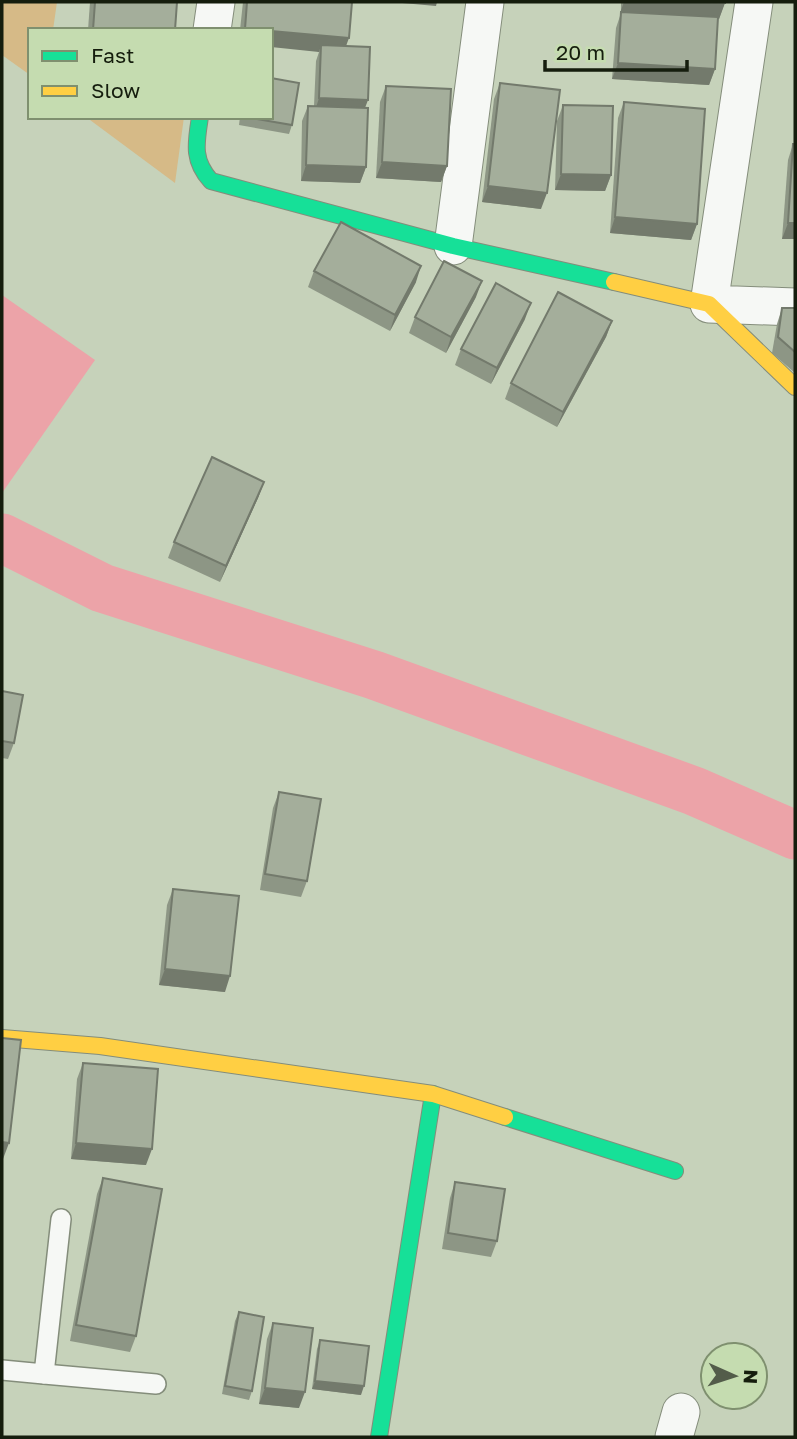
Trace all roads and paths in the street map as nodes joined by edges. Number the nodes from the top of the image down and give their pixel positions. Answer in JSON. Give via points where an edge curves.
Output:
{"nodes":[{"id":1,"x":216,"y":2,"type":"edge"},
{"id":2,"x":485,"y":2,"type":"edge"},
{"id":3,"x":754,"y":2,"type":"edge"},
{"id":4,"x":212,"y":28,"type":"edge"},
{"id":5,"x":200,"y":119,"type":"edge"},
{"id":6,"x":453,"y":246,"type":"junction"},
{"id":7,"x":709,"y":304,"type":"junction"},
{"id":8,"x":795,"y":307,"type":"edge"},
{"id":9,"x":795,"y":387,"type":"edge"},
{"id":10,"x":2,"y":1038,"type":"edge"},
{"id":11,"x":433,"y":1094,"type":"junction"},
{"id":12,"x":675,"y":1171,"type":"dead end"},
{"id":13,"x":61,"y":1219,"type":"dead end"},
{"id":14,"x":2,"y":1370,"type":"edge"},
{"id":15,"x":44,"y":1374,"type":"junction"},
{"id":16,"x":156,"y":1384,"type":"dead end"},
{"id":17,"x":379,"y":1437,"type":"edge"}],
"edges":[{"from":1,"to":4,"type":"street"},
{"from":2,"to":6,"type":"street"},
{"from":3,"to":7,"type":"street"},
{"from":5,"to":6,"type":"street","via":[[196,160],[211,181]]},
{"from":6,"to":7,"type":"street"},
{"from":7,"to":8,"type":"street"},
{"from":7,"to":9,"type":"street"},
{"from":10,"to":11,"type":"street","via":[[100,1046]]},
{"from":11,"to":12,"type":"street"},
{"from":11,"to":17,"type":"street"},
{"from":13,"to":15,"type":"lane"},
{"from":14,"to":15,"type":"lane"},
{"from":15,"to":16,"type":"lane"}]}
